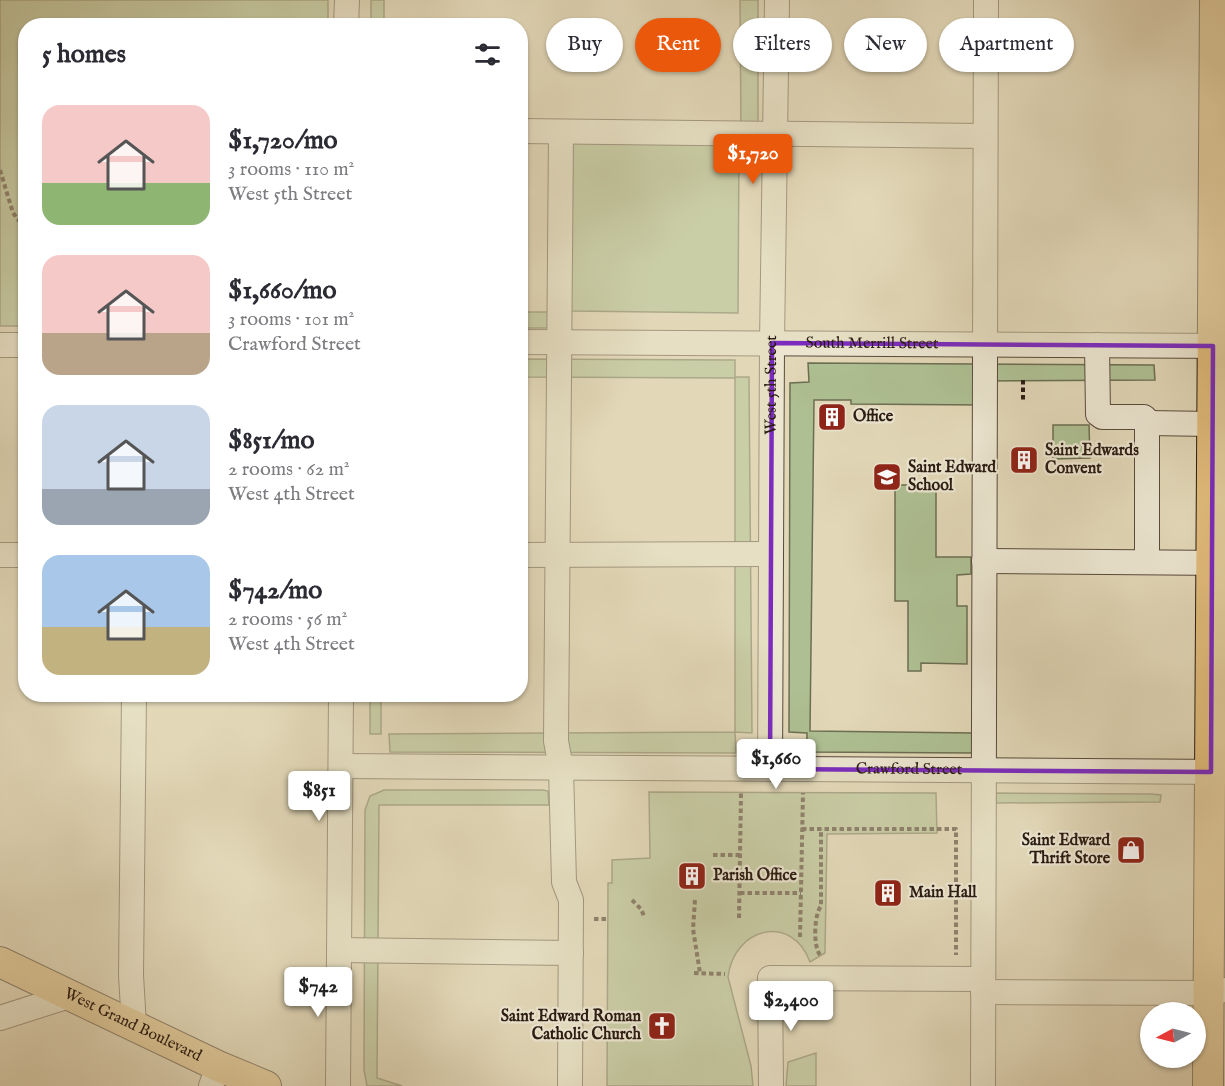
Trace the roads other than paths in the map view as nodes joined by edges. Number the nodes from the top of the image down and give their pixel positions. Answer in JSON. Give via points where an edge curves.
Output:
{"nodes":[{"id":1,"x":347,"y":0,"type":"edge"},
{"id":2,"x":777,"y":0,"type":"edge"},
{"id":3,"x":986,"y":0,"type":"edge"},
{"id":4,"x":1215,"y":0,"type":"edge"},
{"id":5,"x":346,"y":18,"type":"edge"},
{"id":6,"x":528,"y":131,"type":"edge"},
{"id":7,"x":561,"y":132,"type":"junction"},
{"id":8,"x":775,"y":133,"type":"junction"},
{"id":9,"x":1219,"y":134,"type":"edge"},
{"id":10,"x":984,"y":136,"type":"junction"},
{"id":11,"x":1219,"y":216,"type":"edge"},
{"id":12,"x":528,"y":342,"type":"edge"},
{"id":13,"x":559,"y":342,"type":"junction"},
{"id":14,"x":772,"y":343,"type":"junction"},
{"id":15,"x":985,"y":344,"type":"junction"},
{"id":16,"x":0,"y":345,"type":"edge"},
{"id":17,"x":18,"y":345,"type":"edge"},
{"id":18,"x":1097,"y":345,"type":"junction"},
{"id":19,"x":1219,"y":346,"type":"edge"},
{"id":20,"x":1147,"y":423,"type":"junction"},
{"id":21,"x":1212,"y":424,"type":"junction"},
{"id":22,"x":1219,"y":479,"type":"edge"},
{"id":23,"x":771,"y":554,"type":"junction"},
{"id":24,"x":0,"y":555,"type":"edge"},
{"id":25,"x":18,"y":555,"type":"edge"},
{"id":26,"x":528,"y":555,"type":"edge"},
{"id":27,"x":557,"y":555,"type":"junction"},
{"id":28,"x":984,"y":561,"type":"junction"},
{"id":29,"x":1147,"y":562,"type":"junction"},
{"id":30,"x":1218,"y":562,"type":"edge"},
{"id":31,"x":134,"y":702,"type":"edge"},
{"id":32,"x":341,"y":702,"type":"edge"},
{"id":33,"x":341,"y":766,"type":"junction"},
{"id":34,"x":561,"y":768,"type":"junction"},
{"id":35,"x":770,"y":769,"type":"junction"},
{"id":36,"x":983,"y":770,"type":"junction"},
{"id":37,"x":1218,"y":772,"type":"edge"},
{"id":38,"x":339,"y":950,"type":"junction"},
{"id":39,"x":571,"y":953,"type":"junction"},
{"id":40,"x":0,"y":962,"type":"edge"},
{"id":41,"x":983,"y":986,"type":"junction"},
{"id":42,"x":1217,"y":991,"type":"edge"},
{"id":43,"x":69,"y":996,"type":"junction"},
{"id":44,"x":0,"y":1018,"type":"edge"},
{"id":45,"x":134,"y":1026,"type":"junction"},
{"id":46,"x":214,"y":1076,"type":"edge"},
{"id":47,"x":266,"y":1086,"type":"edge"},
{"id":48,"x":338,"y":1086,"type":"edge"},
{"id":49,"x":570,"y":1086,"type":"edge"},
{"id":50,"x":771,"y":1086,"type":"edge"},
{"id":51,"x":983,"y":1086,"type":"edge"},
{"id":52,"x":1208,"y":1086,"type":"edge"}],
"edges":[{"from":1,"to":5,"type":"street"},
{"from":2,"to":8,"type":"street","name":"West 5th Street"},
{"from":3,"to":10,"type":"street"},
{"from":4,"to":9,"type":"main road"},
{"from":6,"to":7,"type":"street"},
{"from":7,"to":8,"type":"street"},
{"from":7,"to":13,"type":"street"},
{"from":8,"to":10,"type":"street"},
{"from":8,"to":14,"type":"street","name":"West 5th Street"},
{"from":9,"to":11,"type":"main road"},
{"from":10,"to":15,"type":"street"},
{"from":11,"to":19,"type":"main road"},
{"from":12,"to":13,"type":"street","name":"South Merrill Street"},
{"from":13,"to":14,"type":"street","name":"South Merrill Street"},
{"from":13,"to":27,"type":"street"},
{"from":14,"to":15,"type":"street","name":"South Merrill Street"},
{"from":14,"to":23,"type":"street","name":"West 5th Street"},
{"from":15,"to":18,"type":"street","name":"South Merrill Street"},
{"from":15,"to":28,"type":"street"},
{"from":16,"to":17,"type":"street"},
{"from":18,"to":19,"type":"street","name":"South Merrill Street"},
{"from":18,"to":20,"type":"street","via":[[1098,414],[1144,417]]},
{"from":19,"to":21,"type":"main road"},
{"from":20,"to":21,"type":"street"},
{"from":20,"to":29,"type":"street"},
{"from":21,"to":22,"type":"main road"},
{"from":22,"to":30,"type":"main road"},
{"from":23,"to":27,"type":"street"},
{"from":23,"to":35,"type":"street","name":"West 5th Street"},
{"from":24,"to":25,"type":"street"},
{"from":26,"to":27,"type":"street"},
{"from":27,"to":34,"type":"street","via":[[556,753]]},
{"from":28,"to":29,"type":"street"},
{"from":28,"to":36,"type":"street"},
{"from":29,"to":30,"type":"street"},
{"from":30,"to":37,"type":"main road"},
{"from":31,"to":45,"type":"street"},
{"from":32,"to":33,"type":"street"},
{"from":33,"to":34,"type":"street","name":"Crawford Street"},
{"from":33,"to":38,"type":"street"},
{"from":34,"to":35,"type":"street","name":"Crawford Street"},
{"from":34,"to":39,"type":"street","via":[[564,882],[571,900]]},
{"from":35,"to":36,"type":"street","name":"Crawford Street"},
{"from":36,"to":37,"type":"street","name":"Crawford Street"},
{"from":36,"to":41,"type":"street"},
{"from":37,"to":42,"type":"main road"},
{"from":38,"to":39,"type":"street"},
{"from":38,"to":48,"type":"street"},
{"from":39,"to":49,"type":"street"},
{"from":40,"to":43,"type":"main road","name":"West Grand Boulevard"},
{"from":41,"to":42,"type":"street"},
{"from":41,"to":50,"type":"street","via":[[770,978]]},
{"from":41,"to":51,"type":"street"},
{"from":42,"to":52,"type":"main road"},
{"from":43,"to":44,"type":"street"},
{"from":43,"to":45,"type":"main road","name":"West Grand Boulevard"},
{"from":45,"to":46,"type":"main road","name":"West Grand Boulevard"},
{"from":46,"to":47,"type":"main road","name":"West Grand Boulevard"}]}
